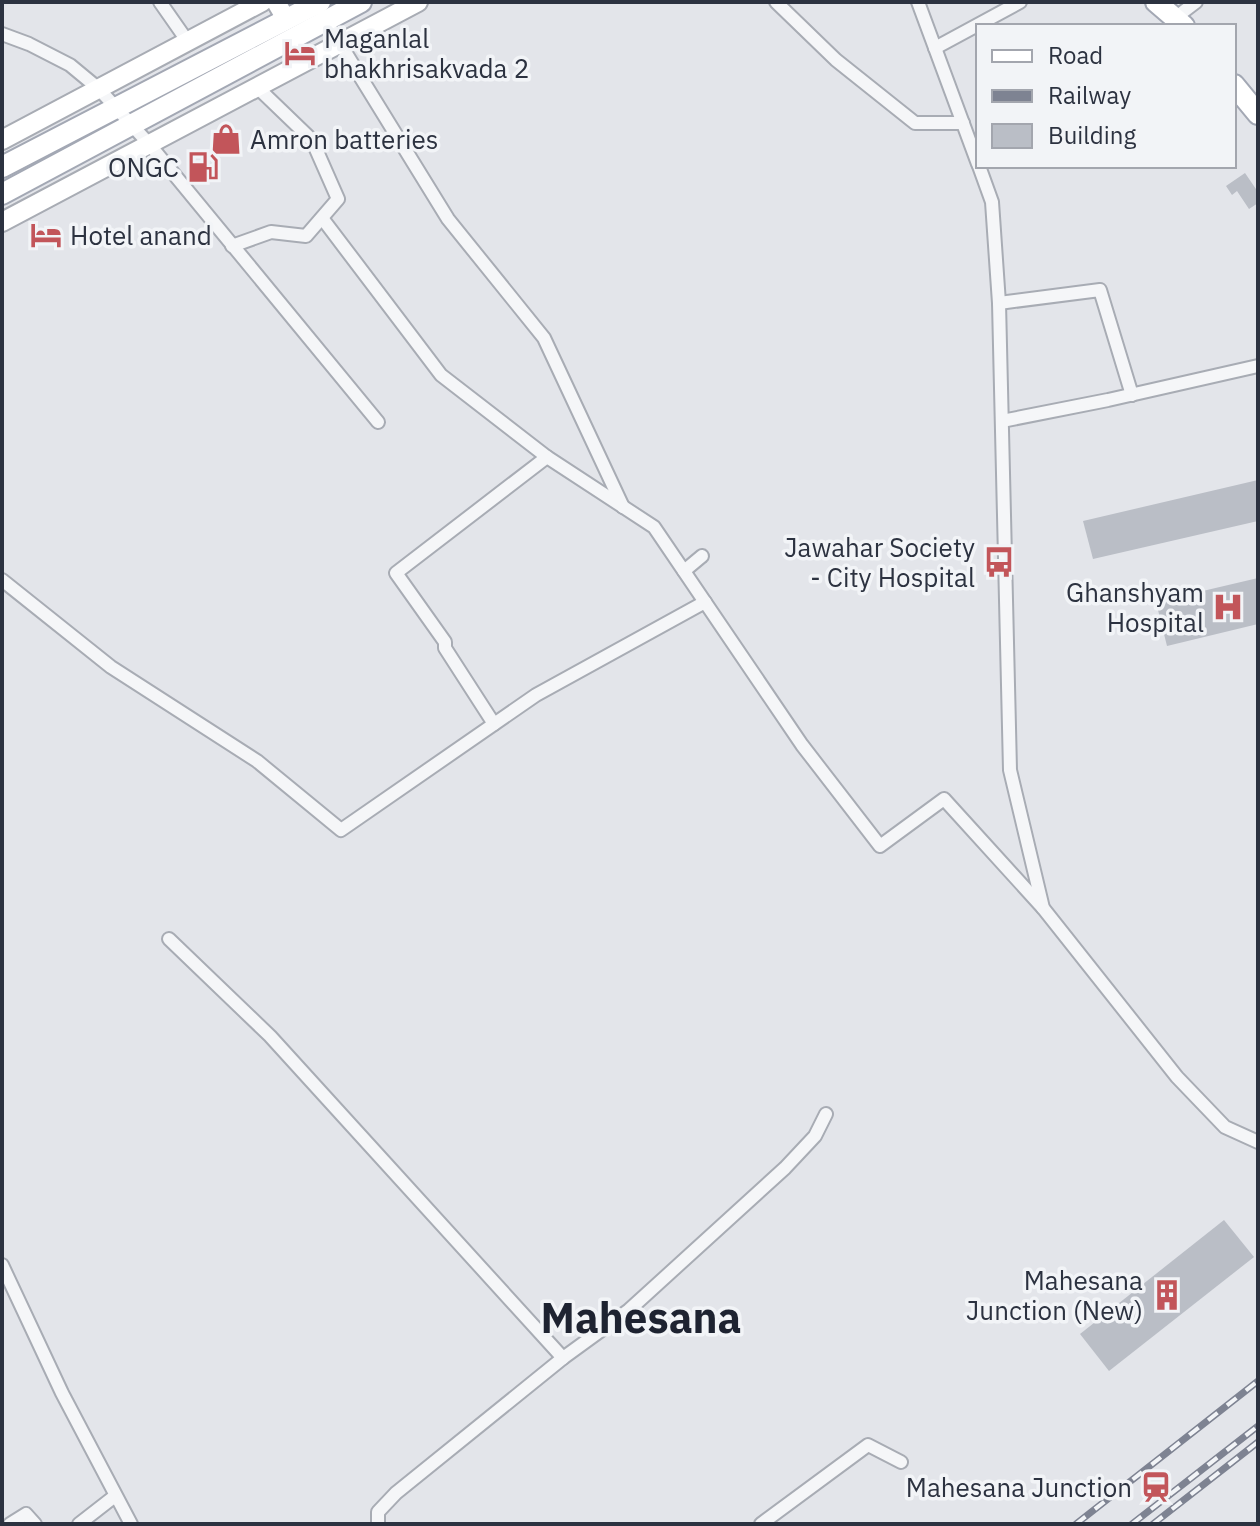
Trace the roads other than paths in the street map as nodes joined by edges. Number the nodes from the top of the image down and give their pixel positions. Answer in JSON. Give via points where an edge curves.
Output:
{"nodes":[{"id":1,"x":160,"y":2,"type":"edge"},
{"id":2,"x":262,"y":2,"type":"edge"},
{"id":3,"x":361,"y":2,"type":"edge"},
{"id":4,"x":418,"y":2,"type":"edge"},
{"id":5,"x":776,"y":2,"type":"edge"},
{"id":6,"x":918,"y":2,"type":"edge"},
{"id":7,"x":1020,"y":2,"type":"edge"},
{"id":8,"x":1156,"y":2,"type":"edge"},
{"id":9,"x":1196,"y":2,"type":"edge"},
{"id":10,"x":281,"y":11,"type":"edge"},
{"id":11,"x":323,"y":12,"type":"edge"},
{"id":12,"x":1179,"y":22,"type":"edge"},
{"id":13,"x":979,"y":24,"type":"edge"},
{"id":14,"x":976,"y":26,"type":"edge"},
{"id":15,"x":2,"y":34,"type":"edge"},
{"id":16,"x":188,"y":42,"type":"junction"},
{"id":17,"x":340,"y":43,"type":"junction"},
{"id":18,"x":935,"y":48,"type":"junction"},
{"id":19,"x":257,"y":87,"type":"junction"},
{"id":20,"x":99,"y":89,"type":"junction"},
{"id":21,"x":114,"y":107,"type":"junction"},
{"id":22,"x":963,"y":123,"type":"junction"},
{"id":23,"x":132,"y":126,"type":"junction"},
{"id":24,"x":2,"y":140,"type":"edge"},
{"id":25,"x":150,"y":145,"type":"junction"},
{"id":26,"x":976,"y":159,"type":"edge"},
{"id":27,"x":2,"y":167,"type":"edge"},
{"id":28,"x":979,"y":168,"type":"edge"},
{"id":29,"x":2,"y":194,"type":"edge"},
{"id":30,"x":322,"y":218,"type":"junction"},
{"id":31,"x":2,"y":222,"type":"edge"},
{"id":32,"x":232,"y":246,"type":"junction"},
{"id":33,"x":999,"y":303,"type":"junction"},
{"id":34,"x":1258,"y":366,"type":"edge"},
{"id":35,"x":1132,"y":395,"type":"junction"},
{"id":36,"x":1002,"y":421,"type":"junction"},
{"id":37,"x":378,"y":422,"type":"dead end"},
{"id":38,"x":547,"y":457,"type":"junction"},
{"id":39,"x":623,"y":507,"type":"junction"},
{"id":40,"x":702,"y":556,"type":"dead end"},
{"id":41,"x":684,"y":571,"type":"junction"},
{"id":42,"x":2,"y":580,"type":"edge"},
{"id":43,"x":705,"y":602,"type":"junction"},
{"id":44,"x":494,"y":724,"type":"junction"},
{"id":45,"x":1043,"y":908,"type":"junction"},
{"id":46,"x":169,"y":939,"type":"dead end"},
{"id":47,"x":826,"y":1114,"type":"dead end"},
{"id":48,"x":1258,"y":1142,"type":"edge"},
{"id":49,"x":2,"y":1265,"type":"edge"},
{"id":50,"x":563,"y":1358,"type":"junction"},
{"id":51,"x":901,"y":1462,"type":"dead end"},
{"id":52,"x":115,"y":1496,"type":"junction"},
{"id":53,"x":10,"y":1524,"type":"edge"},
{"id":54,"x":35,"y":1524,"type":"edge"},
{"id":55,"x":79,"y":1524,"type":"edge"},
{"id":56,"x":131,"y":1524,"type":"edge"},
{"id":57,"x":378,"y":1524,"type":"edge"},
{"id":58,"x":761,"y":1524,"type":"edge"}],
"edges":[{"from":1,"to":16,"type":"street"},
{"from":2,"to":16,"type":"street"},
{"from":3,"to":11,"type":"main road"},
{"from":4,"to":17,"type":"street"},
{"from":5,"to":22,"type":"street","via":[[836,60],[915,123]]},
{"from":6,"to":18,"type":"street"},
{"from":7,"to":13,"type":"street"},
{"from":8,"to":12,"type":"main road"},
{"from":9,"to":12,"type":"street"},
{"from":10,"to":11,"type":"main road"},
{"from":10,"to":21,"type":"main road"},
{"from":11,"to":17,"type":"street"},
{"from":11,"to":23,"type":"main road"},
{"from":14,"to":18,"type":"street"},
{"from":15,"to":20,"type":"street","via":[[70,65]]},
{"from":16,"to":20,"type":"street"},
{"from":17,"to":19,"type":"street"},
{"from":17,"to":39,"type":"street","via":[[448,219],[544,338]]},
{"from":18,"to":22,"type":"street"},
{"from":19,"to":25,"type":"street"},
{"from":19,"to":30,"type":"street","via":[[312,140],[338,199]]},
{"from":20,"to":21,"type":"street"},
{"from":20,"to":24,"type":"street"},
{"from":21,"to":23,"type":"street"},
{"from":21,"to":27,"type":"main road"},
{"from":22,"to":26,"type":"street"},
{"from":23,"to":25,"type":"street"},
{"from":23,"to":29,"type":"main road"},
{"from":25,"to":31,"type":"street"},
{"from":25,"to":32,"type":"street"},
{"from":28,"to":33,"type":"street","via":[[992,202]]},
{"from":30,"to":32,"type":"street","via":[[306,236],[271,232]]},
{"from":30,"to":38,"type":"street","via":[[441,375]]},
{"from":32,"to":37,"type":"street"},
{"from":33,"to":35,"type":"street","via":[[1100,290]]},
{"from":33,"to":36,"type":"street"},
{"from":34,"to":35,"type":"street"},
{"from":35,"to":36,"type":"street"},
{"from":36,"to":45,"type":"street","via":[[1010,770]]},
{"from":38,"to":39,"type":"street"},
{"from":38,"to":44,"type":"street","via":[[396,573]]},
{"from":39,"to":41,"type":"street","via":[[654,527]]},
{"from":40,"to":41,"type":"street"},
{"from":41,"to":43,"type":"street"},
{"from":42,"to":44,"type":"street","via":[[111,667],[257,761],[341,830]]},
{"from":43,"to":44,"type":"street","via":[[536,695]]},
{"from":43,"to":45,"type":"street","via":[[802,745],[880,846],[944,799]]},
{"from":45,"to":48,"type":"street","via":[[1177,1077],[1225,1127]]},
{"from":46,"to":50,"type":"street","via":[[270,1036]]},
{"from":47,"to":50,"type":"street","via":[[815,1136],[785,1168],[629,1310]]},
{"from":49,"to":52,"type":"street"},
{"from":50,"to":57,"type":"street","via":[[396,1493],[378,1512]]},
{"from":51,"to":58,"type":"street","via":[[868,1445]]},
{"from":52,"to":55,"type":"street"},
{"from":52,"to":56,"type":"street"},
{"from":53,"to":54,"type":"street","via":[[26,1514]]}]}
